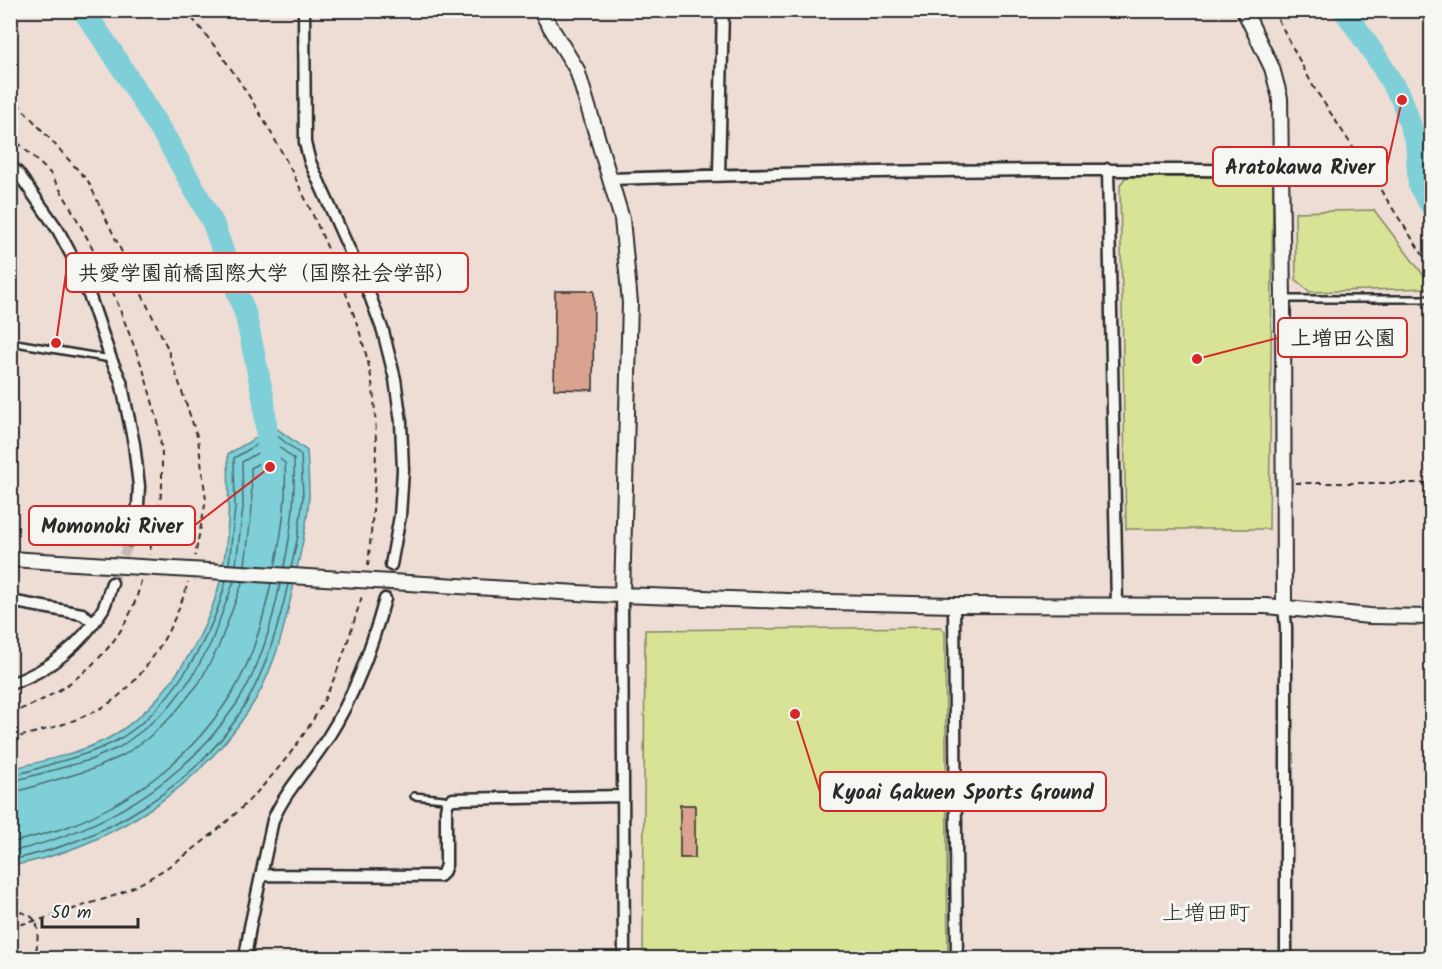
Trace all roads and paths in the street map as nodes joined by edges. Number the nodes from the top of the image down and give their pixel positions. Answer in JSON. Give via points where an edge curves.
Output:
{"nodes":[{"id":1,"x":185,"y":10,"type":"edge"},
{"id":2,"x":304,"y":10,"type":"edge"},
{"id":3,"x":540,"y":10,"type":"edge"},
{"id":4,"x":723,"y":10,"type":"edge"},
{"id":5,"x":1244,"y":10,"type":"edge"},
{"id":6,"x":1273,"y":10,"type":"edge"},
{"id":7,"x":10,"y":165,"type":"edge"},
{"id":8,"x":1108,"y":169,"type":"junction"},
{"id":9,"x":1281,"y":171,"type":"junction"},
{"id":10,"x":719,"y":174,"type":"junction"},
{"id":11,"x":610,"y":179,"type":"junction"},
{"id":12,"x":1431,"y":269,"type":"edge"},
{"id":13,"x":1283,"y":299,"type":"junction"},
{"id":14,"x":1431,"y":299,"type":"edge"},
{"id":15,"x":10,"y":342,"type":"edge"},
{"id":16,"x":111,"y":359,"type":"junction"},
{"id":17,"x":1283,"y":483,"type":"junction"},
{"id":18,"x":1431,"y":483,"type":"edge"},
{"id":19,"x":130,"y":540,"type":"tunnel mouth"},
{"id":20,"x":10,"y":559,"type":"edge"},
{"id":21,"x":391,"y":565,"type":"tunnel mouth"},
{"id":22,"x":150,"y":568,"type":"junction"},
{"id":23,"x":363,"y":580,"type":"junction"},
{"id":24,"x":112,"y":583,"type":"tunnel mouth"},
{"id":25,"x":622,"y":595,"type":"junction"},
{"id":26,"x":385,"y":599,"type":"tunnel mouth"},
{"id":27,"x":10,"y":601,"type":"edge"},
{"id":28,"x":954,"y":605,"type":"junction"},
{"id":29,"x":1117,"y":605,"type":"junction"},
{"id":30,"x":1284,"y":607,"type":"junction"},
{"id":31,"x":1431,"y":617,"type":"edge"},
{"id":32,"x":93,"y":622,"type":"junction"},
{"id":33,"x":10,"y":684,"type":"edge"},
{"id":34,"x":10,"y":713,"type":"edge"},
{"id":35,"x":414,"y":796,"type":"dead end"},
{"id":36,"x":623,"y":796,"type":"junction"},
{"id":37,"x":448,"y":802,"type":"junction"},
{"id":38,"x":261,"y":875,"type":"junction"},
{"id":39,"x":10,"y":910,"type":"edge"},
{"id":40,"x":35,"y":922,"type":"junction"},
{"id":41,"x":10,"y":926,"type":"edge"},
{"id":42,"x":36,"y":958,"type":"edge"},
{"id":43,"x":245,"y":958,"type":"edge"},
{"id":44,"x":624,"y":958,"type":"edge"},
{"id":45,"x":957,"y":958,"type":"edge"},
{"id":46,"x":1286,"y":958,"type":"edge"}],
"edges":[{"from":1,"to":23,"type":"path","via":[[232,72],[294,175],[327,246],[366,347],[374,398],[377,468]]},
{"from":2,"to":21,"type":"street","via":[[305,143],[370,296],[395,379],[403,470]]},
{"from":3,"to":11,"type":"street","via":[[577,70]]},
{"from":4,"to":10,"type":"street"},
{"from":5,"to":9,"type":"street","via":[[1277,82]]},
{"from":6,"to":12,"type":"path","via":[[1313,86]]},
{"from":7,"to":16,"type":"street","via":[[58,230],[92,300]]},
{"from":8,"to":9,"type":"street"},
{"from":8,"to":10,"type":"street"},
{"from":8,"to":29,"type":"street"},
{"from":9,"to":13,"type":"street"},
{"from":10,"to":11,"type":"street"},
{"from":11,"to":25,"type":"street","via":[[622,219],[630,303]]},
{"from":13,"to":14,"type":"lane"},
{"from":13,"to":17,"type":"street"},
{"from":15,"to":16,"type":"lane"},
{"from":16,"to":19,"type":"street","via":[[121,381],[135,444],[138,505]]},
{"from":17,"to":18,"type":"path"},
{"from":17,"to":30,"type":"street"},
{"from":20,"to":22,"type":"street"},
{"from":22,"to":23,"type":"street","bridge":true},
{"from":22,"to":34,"type":"path","via":[[129,618],[94,664],[50,695]]},
{"from":23,"to":25,"type":"street"},
{"from":23,"to":40,"type":"path","via":[[347,644],[327,693],[310,724],[254,797],[189,852],[149,879],[122,893]]},
{"from":24,"to":32,"type":"street","via":[[104,607]]},
{"from":25,"to":28,"type":"street"},
{"from":25,"to":36,"type":"street"},
{"from":26,"to":38,"type":"street","via":[[351,698],[276,813]]},
{"from":27,"to":32,"type":"street","via":[[82,614]]},
{"from":28,"to":29,"type":"street"},
{"from":28,"to":45,"type":"street"},
{"from":29,"to":30,"type":"street"},
{"from":30,"to":31,"type":"street","via":[[1370,616]]},
{"from":30,"to":46,"type":"street"},
{"from":32,"to":33,"type":"street","via":[[58,660]]},
{"from":35,"to":37,"type":"lane"},
{"from":36,"to":37,"type":"street","via":[[459,797]]},
{"from":36,"to":44,"type":"street"},
{"from":37,"to":38,"type":"street","via":[[446,865],[440,876]]},
{"from":38,"to":43,"type":"street"},
{"from":39,"to":40,"type":"path","via":[[30,914]]},
{"from":40,"to":41,"type":"path"},
{"from":40,"to":42,"type":"path"}]}
